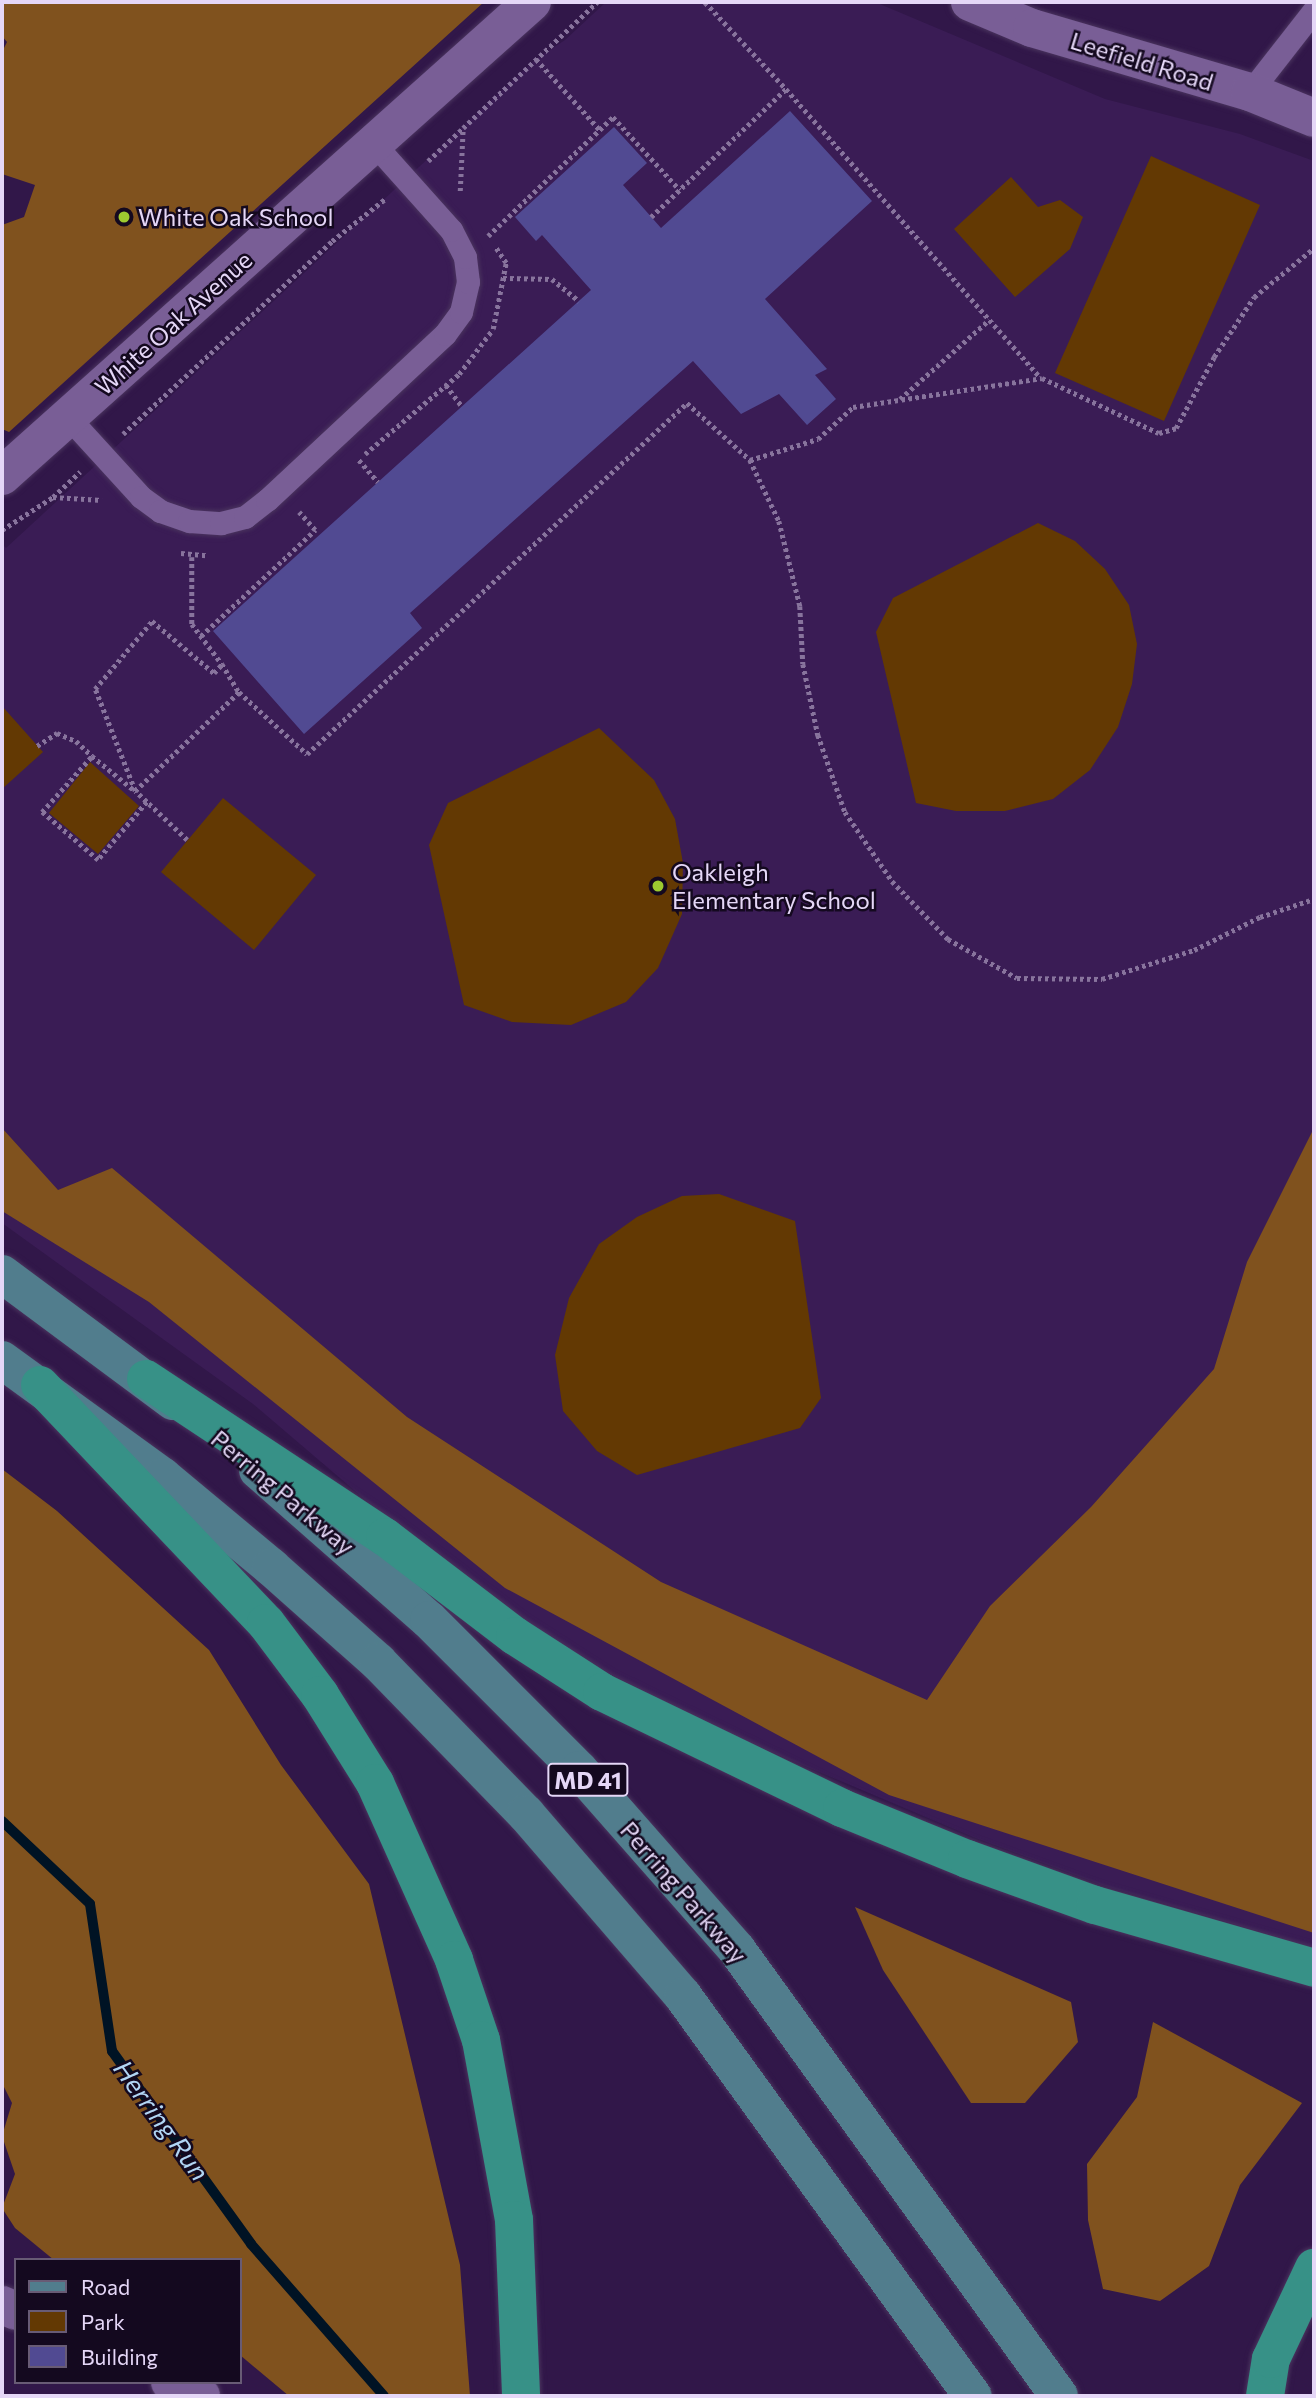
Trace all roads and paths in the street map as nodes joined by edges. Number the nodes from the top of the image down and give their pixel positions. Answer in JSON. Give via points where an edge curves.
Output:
{"nodes":[{"id":1,"x":532,"y":2,"type":"edge"},
{"id":2,"x":597,"y":2,"type":"edge"},
{"id":3,"x":705,"y":2,"type":"edge"},
{"id":4,"x":970,"y":2,"type":"edge"},
{"id":5,"x":1314,"y":10,"type":"edge"},
{"id":6,"x":536,"y":59,"type":"junction"},
{"id":7,"x":786,"y":89,"type":"junction"},
{"id":8,"x":1250,"y":92,"type":"junction"},
{"id":9,"x":1314,"y":118,"type":"edge"},
{"id":10,"x":463,"y":128,"type":"junction"},
{"id":11,"x":600,"y":130,"type":"junction"},
{"id":12,"x":374,"y":144,"type":"junction"},
{"id":13,"x":407,"y":180,"type":"junction"},
{"id":14,"x":680,"y":190,"type":"junction"},
{"id":15,"x":468,"y":203,"type":"dead end"},
{"id":16,"x":651,"y":217,"type":"dead end"},
{"id":17,"x":482,"y":225,"type":"dead end"},
{"id":18,"x":488,"y":236,"type":"junction"},
{"id":19,"x":1314,"y":247,"type":"edge"},
{"id":20,"x":503,"y":278,"type":"junction"},
{"id":21,"x":579,"y":301,"type":"dead end"},
{"id":22,"x":989,"y":320,"type":"junction"},
{"id":23,"x":1042,"y":379,"type":"junction"},
{"id":24,"x":446,"y":385,"type":"junction"},
{"id":25,"x":899,"y":400,"type":"junction"},
{"id":26,"x":462,"y":406,"type":"dead end"},
{"id":27,"x":68,"y":418,"type":"junction"},
{"id":28,"x":103,"y":453,"type":"junction"},
{"id":29,"x":359,"y":460,"type":"junction"},
{"id":30,"x":750,"y":460,"type":"junction"},
{"id":31,"x":349,"y":468,"type":"dead end"},
{"id":32,"x":2,"y":476,"type":"edge"},
{"id":33,"x":378,"y":482,"type":"dead end"},
{"id":34,"x":53,"y":497,"type":"junction"},
{"id":35,"x":309,"y":504,"type":"dead end"},
{"id":36,"x":112,"y":509,"type":"dead end"},
{"id":37,"x":299,"y":512,"type":"junction"},
{"id":38,"x":289,"y":521,"type":"dead end"},
{"id":39,"x":2,"y":530,"type":"edge"},
{"id":40,"x":167,"y":548,"type":"dead end"},
{"id":41,"x":219,"y":553,"type":"dead end"},
{"id":42,"x":192,"y":557,"type":"junction"},
{"id":43,"x":201,"y":636,"type":"junction"},
{"id":44,"x":222,"y":664,"type":"junction"},
{"id":45,"x":239,"y":692,"type":"junction"},
{"id":46,"x":37,"y":746,"type":"dead end"},
{"id":47,"x":92,"y":756,"type":"junction"},
{"id":48,"x":135,"y":790,"type":"junction"},
{"id":49,"x":147,"y":802,"type":"junction"},
{"id":50,"x":187,"y":840,"type":"dead end"},
{"id":51,"x":1314,"y":899,"type":"edge"},
{"id":52,"x":2,"y":1274,"type":"edge"},
{"id":53,"x":2,"y":1360,"type":"edge"},
{"id":54,"x":146,"y":1379,"type":"junction"},
{"id":55,"x":40,"y":1385,"type":"junction"},
{"id":56,"x":1314,"y":1968,"type":"edge"},
{"id":57,"x":1314,"y":2268,"type":"edge"},
{"id":58,"x":174,"y":2384,"type":"edge"},
{"id":59,"x":201,"y":2396,"type":"edge"},
{"id":60,"x":521,"y":2396,"type":"edge"},
{"id":61,"x":973,"y":2396,"type":"edge"},
{"id":62,"x":1059,"y":2396,"type":"edge"},
{"id":63,"x":1265,"y":2396,"type":"edge"}],
"edges":[{"from":1,"to":12,"type":"street","name":"White Oak Avenue"},
{"from":2,"to":6,"type":"path"},
{"from":3,"to":7,"type":"path"},
{"from":4,"to":8,"type":"street","name":"Leefield Road","via":[[1032,28]]},
{"from":5,"to":8,"type":"lane"},
{"from":6,"to":10,"type":"path"},
{"from":6,"to":11,"type":"path"},
{"from":7,"to":14,"type":"path"},
{"from":7,"to":22,"type":"path"},
{"from":8,"to":9,"type":"street","name":"Leefield Road"},
{"from":10,"to":13,"type":"path"},
{"from":10,"to":15,"type":"path","via":[[457,186]]},
{"from":11,"to":14,"type":"path","via":[[613,117]]},
{"from":11,"to":18,"type":"path"},
{"from":12,"to":13,"type":"lane"},
{"from":12,"to":27,"type":"street","name":"White Oak Avenue"},
{"from":13,"to":28,"type":"path","via":[[332,241]]},
{"from":13,"to":28,"type":"lane","via":[[451,230],[465,257],[468,282],[461,312],[445,334],[267,500],[245,517],[221,523],[189,521],[160,511],[141,498]]},
{"from":14,"to":16,"type":"path"},
{"from":17,"to":18,"type":"path"},
{"from":18,"to":20,"type":"path","via":[[506,263]]},
{"from":19,"to":23,"type":"path","via":[[1254,298],[1214,357],[1176,428],[1159,433]]},
{"from":20,"to":21,"type":"path","via":[[552,279]]},
{"from":20,"to":24,"type":"path","via":[[493,329]]},
{"from":22,"to":23,"type":"path"},
{"from":22,"to":25,"type":"path"},
{"from":23,"to":25,"type":"path"},
{"from":24,"to":26,"type":"path"},
{"from":24,"to":29,"type":"path"},
{"from":25,"to":30,"type":"path","via":[[853,407],[818,439]]},
{"from":27,"to":28,"type":"lane"},
{"from":27,"to":32,"type":"street","name":"White Oak Avenue"},
{"from":28,"to":34,"type":"path"},
{"from":29,"to":31,"type":"path"},
{"from":29,"to":33,"type":"path"},
{"from":30,"to":45,"type":"path","via":[[687,403],[307,754]]},
{"from":30,"to":51,"type":"path","via":[[790,555],[800,606],[803,664],[818,735],[845,812],[892,881],[948,939],[1017,978],[1102,979],[1194,950],[1260,917]]},
{"from":34,"to":36,"type":"path","via":[[102,500]]},
{"from":34,"to":39,"type":"path"},
{"from":35,"to":37,"type":"path"},
{"from":37,"to":38,"type":"path"},
{"from":37,"to":43,"type":"path","via":[[318,532]]},
{"from":40,"to":42,"type":"path"},
{"from":41,"to":42,"type":"path"},
{"from":42,"to":43,"type":"path","via":[[192,624]]},
{"from":43,"to":44,"type":"path"},
{"from":44,"to":45,"type":"path"},
{"from":44,"to":48,"type":"path","via":[[214,673],[152,621],[95,690]]},
{"from":45,"to":48,"type":"path"},
{"from":46,"to":47,"type":"path","via":[[57,733],[76,741]]},
{"from":47,"to":48,"type":"path"},
{"from":47,"to":49,"type":"path","via":[[42,812],[97,860]]},
{"from":48,"to":49,"type":"path"},
{"from":49,"to":50,"type":"path"},
{"from":52,"to":54,"type":"main road","name":"Perring Parkway","number":"MD 41"},
{"from":53,"to":55,"type":"main road","number":"MD 41"},
{"from":54,"to":56,"type":"highway","via":[[385,1537],[514,1636],[614,1699],[842,1808],[967,1858],[1095,1905]]},
{"from":54,"to":62,"type":"main road","name":"Perring Parkway","number":"MD 41","via":[[340,1538],[579,1770],[737,1950]]},
{"from":55,"to":60,"type":"highway","via":[[266,1623],[320,1695],[375,1783],[454,1959],[481,2040],[514,2220]]},
{"from":55,"to":61,"type":"main road","number":"MD 41","via":[[163,1477],[271,1567],[378,1662],[526,1814],[683,1996]]},
{"from":57,"to":63,"type":"highway","via":[[1271,2359]]},
{"from":58,"to":59,"type":"street"}]}
